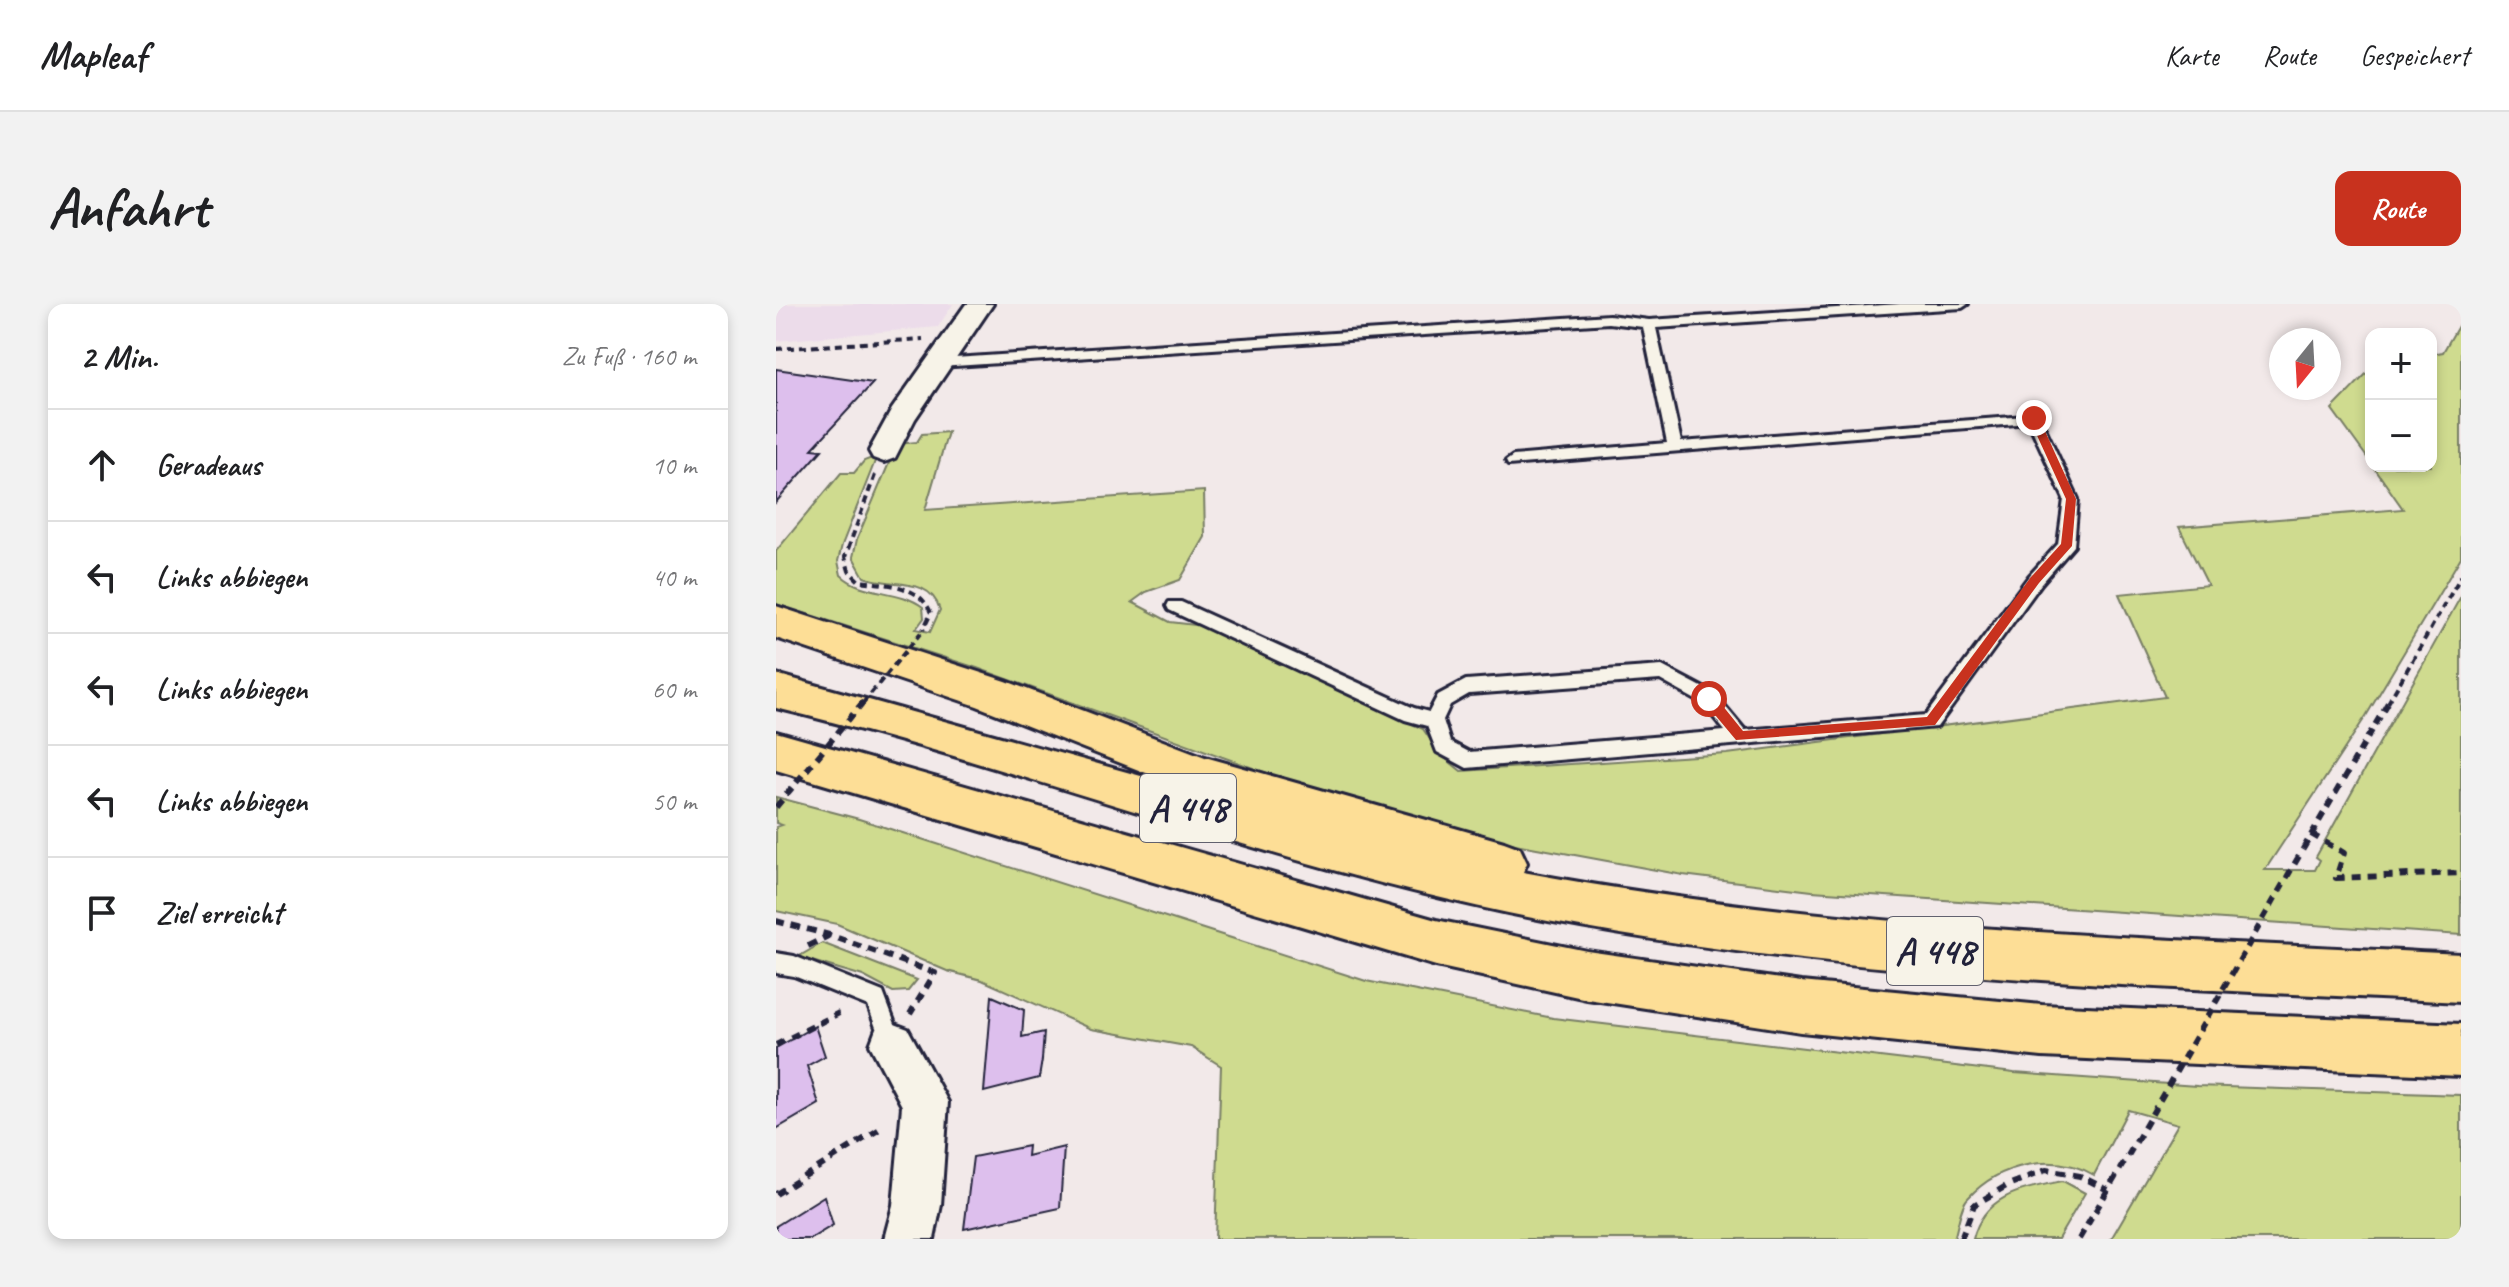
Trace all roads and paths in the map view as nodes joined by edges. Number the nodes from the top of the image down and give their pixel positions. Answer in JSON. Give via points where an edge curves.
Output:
{"nodes":[{"id":1,"x":980,"y":304,"type":"edge"},
{"id":2,"x":1962,"y":304,"type":"edge"},
{"id":3,"x":1649,"y":324,"type":"junction"},
{"id":4,"x":917,"y":340,"type":"dead end"},
{"id":5,"x":776,"y":349,"type":"edge"},
{"id":6,"x":939,"y":363,"type":"junction"},
{"id":7,"x":1675,"y":447,"type":"junction"},
{"id":8,"x":884,"y":451,"type":"joint"},
{"id":9,"x":1513,"y":461,"type":"dead end"},
{"id":10,"x":2461,"y":576,"type":"edge"},
{"id":11,"x":1175,"y":606,"type":"dead end"},
{"id":12,"x":776,"y":622,"type":"edge"},
{"id":13,"x":776,"y":691,"type":"edge"},
{"id":14,"x":1434,"y":720,"type":"junction"},
{"id":15,"x":1740,"y":737,"type":"junction"},
{"id":16,"x":786,"y":755,"type":"edge"},
{"id":17,"x":776,"y":807,"type":"edge"},
{"id":18,"x":2311,"y":834,"type":"junction"},
{"id":19,"x":2461,"y":873,"type":"edge"},
{"id":20,"x":1603,"y":909,"type":"junction"},
{"id":21,"x":776,"y":921,"type":"edge"},
{"id":22,"x":776,"y":963,"type":"edge"},
{"id":23,"x":2461,"y":978,"type":"edge"},
{"id":24,"x":776,"y":1045,"type":"edge"},
{"id":25,"x":892,"y":1045,"type":"junction"},
{"id":26,"x":2461,"y":1050,"type":"edge"},
{"id":27,"x":925,"y":1102,"type":"junction"},
{"id":28,"x":2108,"y":1190,"type":"junction"},
{"id":29,"x":776,"y":1194,"type":"edge"},
{"id":30,"x":909,"y":1239,"type":"edge"},
{"id":31,"x":1961,"y":1239,"type":"edge"},
{"id":32,"x":2079,"y":1239,"type":"edge"}],
"edges":[{"from":1,"to":6,"type":"street"},
{"from":2,"to":3,"type":"lane"},
{"from":3,"to":6,"type":"lane","via":[[1609,319]]},
{"from":3,"to":7,"type":"lane"},
{"from":4,"to":5,"type":"path"},
{"from":6,"to":8,"type":"street","via":[[888,437]]},
{"from":7,"to":9,"type":"lane"},
{"from":7,"to":15,"type":"lane","via":[[2034,418],[2071,499],[2066,546],[1931,722]]},
{"from":8,"to":17,"type":"path","bridge":true,"via":[[846,566],[859,581],[923,596],[931,613],[923,630]]},
{"from":10,"to":18,"type":"path"},
{"from":11,"to":14,"type":"lane","via":[[1411,715]]},
{"from":12,"to":20,"type":"highway","via":[[991,693],[1202,775],[1528,870]]},
{"from":13,"to":20,"type":"highway","number":"A 448","via":[[1272,833],[1428,874]]},
{"from":14,"to":15,"type":"lane","via":[[1443,747],[1467,760]]},
{"from":14,"to":15,"type":"lane","via":[[1444,700],[1466,687],[1662,673],[1709,699]]},
{"from":16,"to":26,"type":"highway","number":"A 448","via":[[1436,943],[1587,975],[1801,1007],[1996,1027]]},
{"from":18,"to":19,"type":"path","via":[[2344,853],[2336,878]]},
{"from":18,"to":28,"type":"path","bridge":true},
{"from":20,"to":23,"type":"highway","number":"A 448","via":[[1924,950]]},
{"from":21,"to":25,"type":"path","via":[[935,973]]},
{"from":22,"to":25,"type":"lane","via":[[876,999]]},
{"from":24,"to":25,"type":"path","via":[[837,1012]]},
{"from":25,"to":27,"type":"street"},
{"from":27,"to":29,"type":"path"},
{"from":27,"to":30,"type":"street","via":[[917,1205]]},
{"from":28,"to":31,"type":"path","via":[[2080,1176],[2046,1170],[1974,1205]]},
{"from":28,"to":32,"type":"path"}]}
